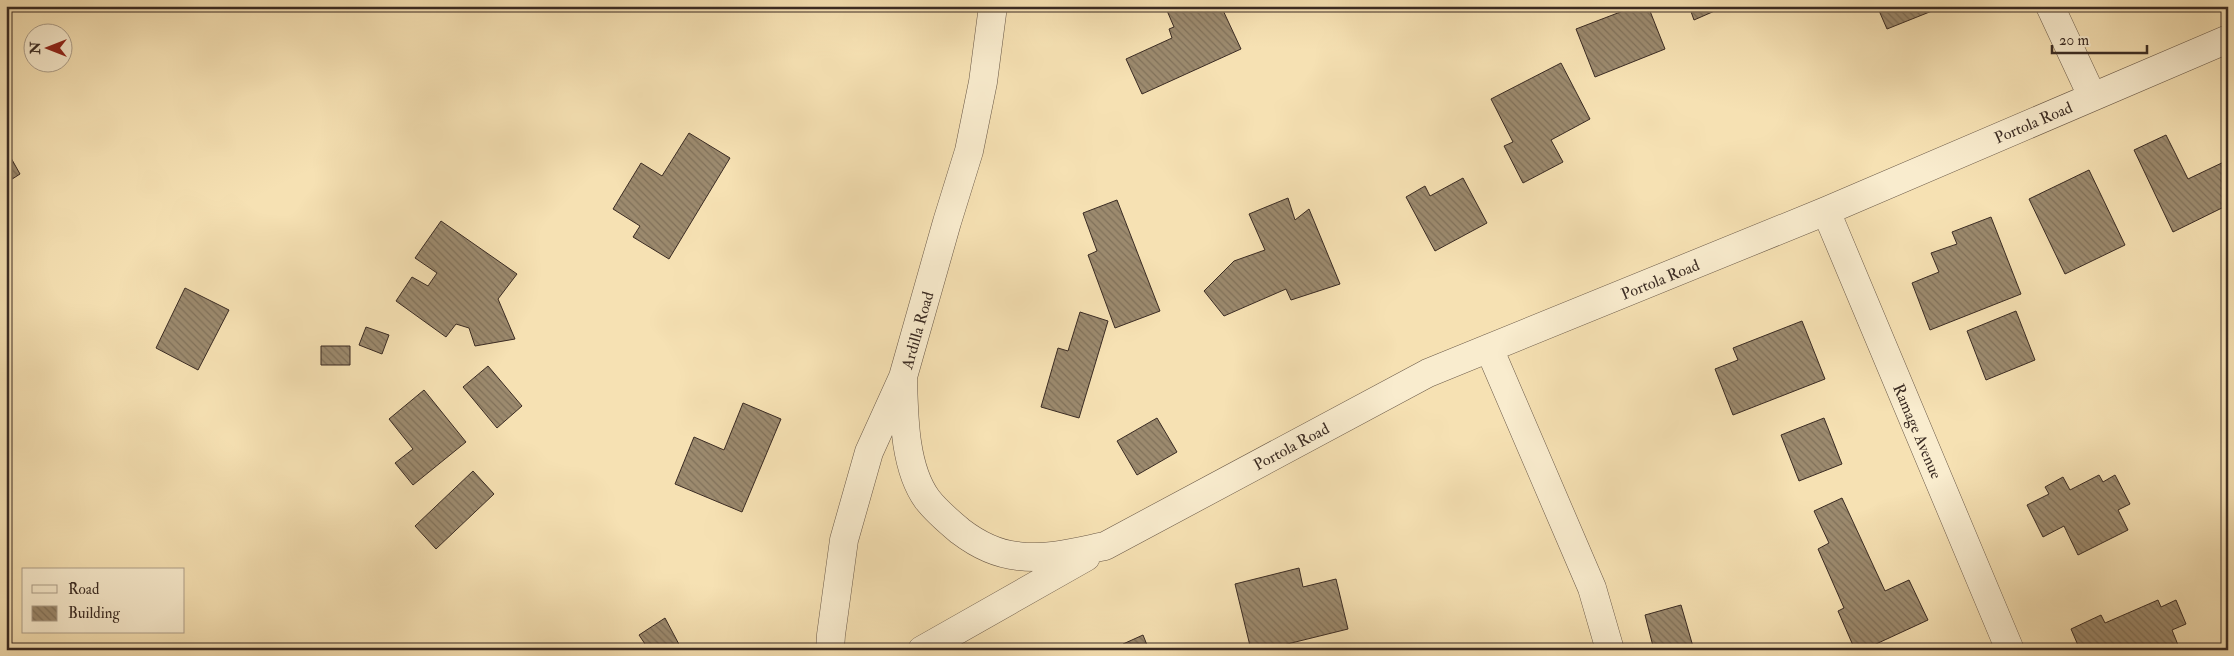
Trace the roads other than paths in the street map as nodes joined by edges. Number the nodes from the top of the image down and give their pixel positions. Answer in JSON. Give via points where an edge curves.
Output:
{"nodes":[{"id":1,"x":992,"y":6,"type":"edge"},
{"id":2,"x":2050,"y":6,"type":"edge"},
{"id":3,"x":2228,"y":40,"type":"edge"},
{"id":4,"x":2092,"y":96,"type":"junction"},
{"id":5,"x":1826,"y":211,"type":"junction"},
{"id":6,"x":1489,"y":348,"type":"junction"},
{"id":7,"x":903,"y":377,"type":"junction"},
{"id":8,"x":1105,"y":546,"type":"junction"},
{"id":9,"x":830,"y":650,"type":"edge"},
{"id":10,"x":922,"y":650,"type":"edge"},
{"id":11,"x":1610,"y":650,"type":"edge"},
{"id":12,"x":2010,"y":650,"type":"edge"}],
"edges":[{"from":1,"to":7,"type":"street","name":"Ardilla Road","via":[[983,82],[969,151]]},
{"from":2,"to":4,"type":"street"},
{"from":3,"to":4,"type":"street","name":"Portola Road"},
{"from":4,"to":5,"type":"street","name":"Portola Road"},
{"from":5,"to":6,"type":"street","name":"Portola Road"},
{"from":5,"to":12,"type":"street","name":"Ramage Avenue"},
{"from":6,"to":8,"type":"street","name":"Portola Road","via":[[1428,373]]},
{"from":6,"to":11,"type":"street","via":[[1592,588]]},
{"from":7,"to":8,"type":"street","name":"Portola Road","via":[[904,422],[915,473],[926,498],[945,519],[992,550],[1018,556],[1061,556]]},
{"from":7,"to":9,"type":"street","name":"Ardilla Road","via":[[868,452],[844,540]]},
{"from":8,"to":10,"type":"street","name":"Portola Road"}]}
